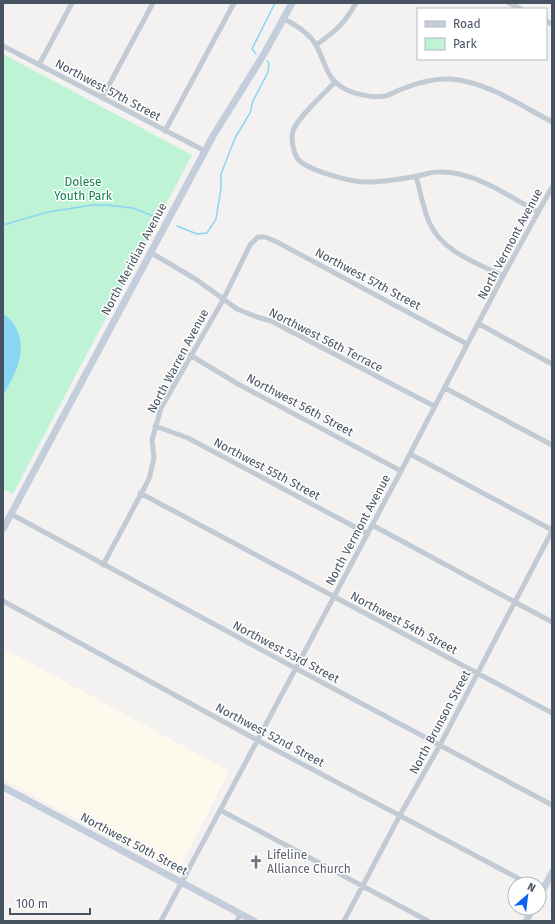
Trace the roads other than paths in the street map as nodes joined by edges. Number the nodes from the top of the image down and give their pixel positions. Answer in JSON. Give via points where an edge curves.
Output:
{"nodes":[{"id":1,"x":72,"y":3,"type":"edge"},
{"id":2,"x":153,"y":3,"type":"edge"},
{"id":3,"x":234,"y":3,"type":"edge"},
{"id":4,"x":292,"y":3,"type":"edge"},
{"id":5,"x":356,"y":3,"type":"edge"},
{"id":6,"x":508,"y":3,"type":"edge"},
{"id":7,"x":519,"y":8,"type":"edge"},
{"id":8,"x":284,"y":19,"type":"junction"},
{"id":9,"x":316,"y":45,"type":"junction"},
{"id":10,"x":3,"y":46,"type":"edge"},
{"id":11,"x":39,"y":65,"type":"junction"},
{"id":12,"x":334,"y":83,"type":"junction"},
{"id":13,"x":102,"y":98,"type":"junction"},
{"id":14,"x":552,"y":122,"type":"edge"},
{"id":15,"x":165,"y":131,"type":"junction"},
{"id":16,"x":204,"y":151,"type":"junction"},
{"id":17,"x":416,"y":176,"type":"junction"},
{"id":18,"x":552,"y":187,"type":"edge"},
{"id":19,"x":546,"y":199,"type":"junction"},
{"id":20,"x":552,"y":202,"type":"edge"},
{"id":21,"x":538,"y":212,"type":"junction"},
{"id":22,"x":258,"y":237,"type":"joint"},
{"id":23,"x":150,"y":252,"type":"junction"},
{"id":24,"x":503,"y":276,"type":"junction"},
{"id":25,"x":222,"y":300,"type":"junction"},
{"id":26,"x":479,"y":324,"type":"junction"},
{"id":27,"x":467,"y":344,"type":"junction"},
{"id":28,"x":190,"y":355,"type":"junction"},
{"id":29,"x":552,"y":364,"type":"edge"},
{"id":30,"x":445,"y":388,"type":"junction"},
{"id":31,"x":434,"y":406,"type":"junction"},
{"id":32,"x":156,"y":426,"type":"junction"},
{"id":33,"x":552,"y":445,"type":"edge"},
{"id":34,"x":410,"y":454,"type":"junction"},
{"id":35,"x":401,"y":471,"type":"junction"},
{"id":36,"x":140,"y":493,"type":"junction"},
{"id":37,"x":11,"y":514,"type":"junction"},
{"id":38,"x":372,"y":526,"type":"junction"},
{"id":39,"x":3,"y":529,"type":"edge"},
{"id":40,"x":552,"y":531,"type":"edge"},
{"id":41,"x":368,"y":534,"type":"junction"},
{"id":42,"x":103,"y":565,"type":"junction"},
{"id":43,"x":334,"y":596,"type":"junction"},
{"id":44,"x":3,"y":601,"type":"edge"},
{"id":45,"x":515,"y":602,"type":"junction"},
{"id":46,"x":552,"y":622,"type":"edge"},
{"id":47,"x":296,"y":668,"type":"junction"},
{"id":48,"x":477,"y":673,"type":"junction"},
{"id":49,"x":552,"y":714,"type":"edge"},
{"id":50,"x":257,"y":740,"type":"junction"},
{"id":51,"x":440,"y":745,"type":"junction"},
{"id":52,"x":3,"y":786,"type":"edge"},
{"id":53,"x":552,"y":805,"type":"edge"},
{"id":54,"x":220,"y":810,"type":"junction"},
{"id":55,"x":400,"y":815,"type":"junction"},
{"id":56,"x":513,"y":876,"type":"edge"},
{"id":57,"x":182,"y":882,"type":"junction"},
{"id":58,"x":362,"y":886,"type":"junction"},
{"id":59,"x":240,"y":914,"type":"junction"},
{"id":60,"x":161,"y":921,"type":"edge"},
{"id":61,"x":237,"y":921,"type":"edge"},
{"id":62,"x":254,"y":921,"type":"edge"},
{"id":63,"x":344,"y":921,"type":"edge"},
{"id":64,"x":428,"y":921,"type":"edge"}],
"edges":[{"from":1,"to":11,"type":"street"},
{"from":2,"to":13,"type":"street"},
{"from":3,"to":15,"type":"street"},
{"from":4,"to":8,"type":"main road","name":"North Meridian Avenue"},
{"from":5,"to":9,"type":"street","via":[[337,30]]},
{"from":6,"to":7,"type":"street"},
{"from":8,"to":9,"type":"street","via":[[296,25]]},
{"from":8,"to":16,"type":"main road","name":"North Meridian Avenue"},
{"from":9,"to":12,"type":"street"},
{"from":10,"to":11,"type":"street","name":"Northwest 57th Street"},
{"from":11,"to":13,"type":"street","name":"Northwest 57th Street"},
{"from":12,"to":14,"type":"street","via":[[365,96],[385,96],[422,81],[466,80],[496,92]]},
{"from":12,"to":17,"type":"street","via":[[293,130],[292,143],[298,159],[311,167],[350,180],[367,182]]},
{"from":13,"to":15,"type":"street","name":"Northwest 57th Street"},
{"from":15,"to":16,"type":"street","name":"Northwest 57th Street"},
{"from":16,"to":23,"type":"main road","name":"North Meridian Avenue"},
{"from":17,"to":21,"type":"street","via":[[440,171],[481,181]]},
{"from":17,"to":24,"type":"street","via":[[430,224],[443,242],[452,250]]},
{"from":18,"to":19,"type":"street","name":"North Vermont Avenue"},
{"from":19,"to":20,"type":"street"},
{"from":19,"to":21,"type":"street","name":"North Vermont Avenue"},
{"from":21,"to":24,"type":"street","name":"North Vermont Avenue"},
{"from":22,"to":25,"type":"street","name":"North Warren Avenue","via":[[250,245]]},
{"from":22,"to":27,"type":"street","name":"Northwest 57th Street","via":[[277,242]]},
{"from":23,"to":25,"type":"street","name":"Northwest 56th Terrace","via":[[197,280]]},
{"from":23,"to":37,"type":"main road","name":"North Meridian Avenue"},
{"from":24,"to":26,"type":"street","name":"North Vermont Avenue"},
{"from":25,"to":28,"type":"street","name":"North Warren Avenue"},
{"from":25,"to":31,"type":"street","name":"Northwest 56th Terrace","via":[[256,317],[271,320]]},
{"from":26,"to":27,"type":"street","name":"North Vermont Avenue"},
{"from":26,"to":29,"type":"street"},
{"from":27,"to":30,"type":"street","name":"North Vermont Avenue"},
{"from":28,"to":32,"type":"street","name":"North Warren Avenue","via":[[162,408]]},
{"from":28,"to":35,"type":"street","name":"Northwest 56th Street","via":[[238,384]]},
{"from":30,"to":31,"type":"street","name":"North Vermont Avenue"},
{"from":30,"to":33,"type":"street"},
{"from":31,"to":34,"type":"street","name":"North Vermont Avenue"},
{"from":32,"to":36,"type":"street","name":"North Warren Avenue","via":[[152,440],[154,458],[149,479]]},
{"from":32,"to":41,"type":"street","name":"Northwest 55th Street","via":[[188,438]]},
{"from":34,"to":35,"type":"street","name":"North Vermont Avenue"},
{"from":34,"to":40,"type":"street"},
{"from":35,"to":38,"type":"street","name":"North Vermont Avenue"},
{"from":36,"to":42,"type":"street","name":"North Warren Avenue"},
{"from":36,"to":43,"type":"street","name":"Northwest 54th Street"},
{"from":37,"to":39,"type":"main road","name":"North Meridian Avenue"},
{"from":37,"to":42,"type":"street","name":"Northwest 53rd Street"},
{"from":38,"to":41,"type":"street","name":"North Vermont Avenue"},
{"from":38,"to":45,"type":"street"},
{"from":40,"to":45,"type":"street","name":"North Brunson Street"},
{"from":41,"to":43,"type":"street","name":"North Vermont Avenue"},
{"from":42,"to":47,"type":"street","name":"Northwest 53rd Street"},
{"from":43,"to":47,"type":"street","name":"North Vermont Avenue"},
{"from":43,"to":48,"type":"street","name":"Northwest 54th Street"},
{"from":44,"to":50,"type":"street","name":"Northwest 52nd Street"},
{"from":45,"to":46,"type":"street"},
{"from":45,"to":48,"type":"street","name":"North Brunson Street"},
{"from":47,"to":50,"type":"street","name":"North Vermont Avenue"},
{"from":47,"to":51,"type":"street","name":"Northwest 53rd Street"},
{"from":48,"to":49,"type":"street","name":"Northwest 54th Street"},
{"from":48,"to":51,"type":"street","name":"North Brunson Street"},
{"from":50,"to":54,"type":"street","name":"North Vermont Avenue"},
{"from":50,"to":55,"type":"street","name":"Northwest 52nd Street"},
{"from":51,"to":53,"type":"street","name":"Northwest 53rd Street"},
{"from":51,"to":55,"type":"street","name":"North Brunson Street"},
{"from":52,"to":57,"type":"main road","name":"Northwest 50th Street"},
{"from":54,"to":57,"type":"street","name":"North Vermont Avenue"},
{"from":54,"to":58,"type":"street"},
{"from":55,"to":56,"type":"street","name":"Northwest 52nd Street"},
{"from":55,"to":58,"type":"street","name":"North Brunson Street"},
{"from":57,"to":59,"type":"main road","name":"Northwest 50th Street"},
{"from":57,"to":60,"type":"street"},
{"from":58,"to":63,"type":"street","name":"North Brunson Street"},
{"from":58,"to":64,"type":"street"},
{"from":59,"to":61,"type":"street"},
{"from":59,"to":62,"type":"main road","name":"Northwest 50th Street"}]}
